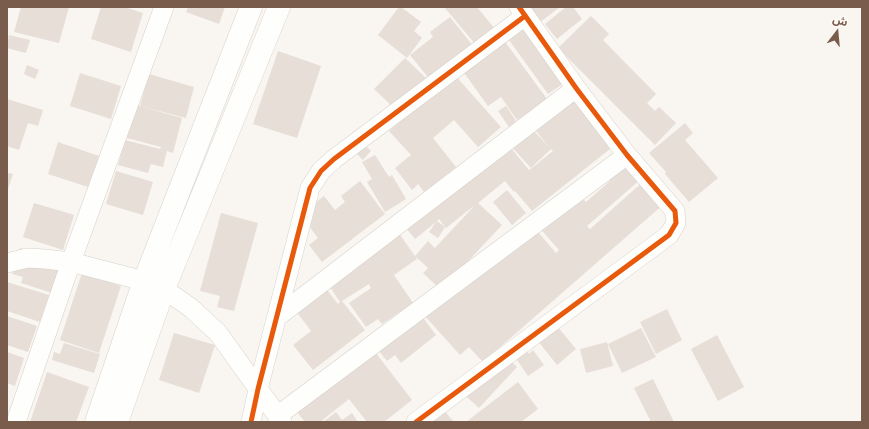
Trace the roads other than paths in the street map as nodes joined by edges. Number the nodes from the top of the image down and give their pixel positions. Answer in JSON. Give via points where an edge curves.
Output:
{"nodes":[{"id":1,"x":164,"y":7,"type":"edge"},
{"id":2,"x":251,"y":7,"type":"edge"},
{"id":3,"x":279,"y":7,"type":"edge"},
{"id":4,"x":522,"y":11,"type":"edge"},
{"id":5,"x":576,"y":88,"type":"junction"},
{"id":6,"x":627,"y":154,"type":"junction"},
{"id":7,"x":71,"y":262,"type":"junction"},
{"id":8,"x":7,"y":263,"type":"edge"},
{"id":9,"x":154,"y":285,"type":"junction"},
{"id":10,"x":277,"y":317,"type":"junction"},
{"id":11,"x":258,"y":389,"type":"junction"},
{"id":12,"x":280,"y":419,"type":"edge"},
{"id":13,"x":16,"y":422,"type":"edge"},
{"id":14,"x":96,"y":422,"type":"edge"},
{"id":15,"x":118,"y":422,"type":"edge"},
{"id":16,"x":251,"y":422,"type":"edge"},
{"id":17,"x":416,"y":422,"type":"edge"}],
"edges":[{"from":1,"to":7,"type":"street"},
{"from":2,"to":9,"type":"main road"},
{"from":3,"to":9,"type":"main road"},
{"from":4,"to":5,"type":"street"},
{"from":4,"to":10,"type":"street","via":[[321,171],[310,188]]},
{"from":5,"to":6,"type":"street"},
{"from":5,"to":10,"type":"street"},
{"from":6,"to":12,"type":"street"},
{"from":6,"to":17,"type":"street","via":[[675,211],[676,223],[669,235]]},
{"from":7,"to":8,"type":"street","via":[[27,258]]},
{"from":7,"to":9,"type":"street"},
{"from":7,"to":13,"type":"street"},
{"from":9,"to":11,"type":"street","via":[[192,308],[218,333]]},
{"from":9,"to":14,"type":"main road"},
{"from":9,"to":15,"type":"main road"},
{"from":10,"to":11,"type":"street"},
{"from":11,"to":12,"type":"street"},
{"from":11,"to":16,"type":"street"}]}
